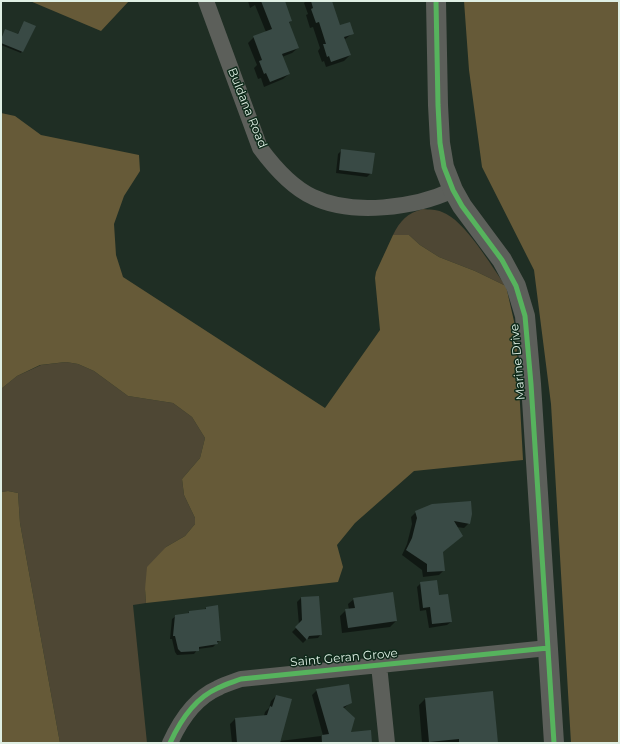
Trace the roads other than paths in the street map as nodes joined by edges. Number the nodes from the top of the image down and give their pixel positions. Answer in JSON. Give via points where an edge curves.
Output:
{"nodes":[{"id":1,"x":206,"y":1,"type":"edge"},
{"id":2,"x":436,"y":1,"type":"edge"},
{"id":3,"x":453,"y":190,"type":"junction"},
{"id":4,"x":548,"y":648,"type":"junction"},
{"id":5,"x":379,"y":665,"type":"junction"},
{"id":6,"x":170,"y":743,"type":"edge"},
{"id":7,"x":387,"y":743,"type":"edge"},
{"id":8,"x":554,"y":743,"type":"edge"}],
"edges":[{"from":1,"to":3,"type":"street","name":"Buldana Road","via":[[260,148],[290,182],[313,197],[334,204],[365,208],[400,206]]},
{"from":2,"to":3,"type":"street","name":"Marine Drive","via":[[440,143],[444,167]]},
{"from":3,"to":4,"type":"street","name":"Marine Drive","via":[[502,260],[516,286],[525,316]]},
{"from":4,"to":5,"type":"street","name":"Saint Geran Grove"},
{"from":4,"to":8,"type":"street","name":"Marine Drive"},
{"from":5,"to":6,"type":"street","name":"Saint Geran Grove","via":[[241,679],[217,688],[196,702],[179,725]]},
{"from":5,"to":7,"type":"street"}]}
